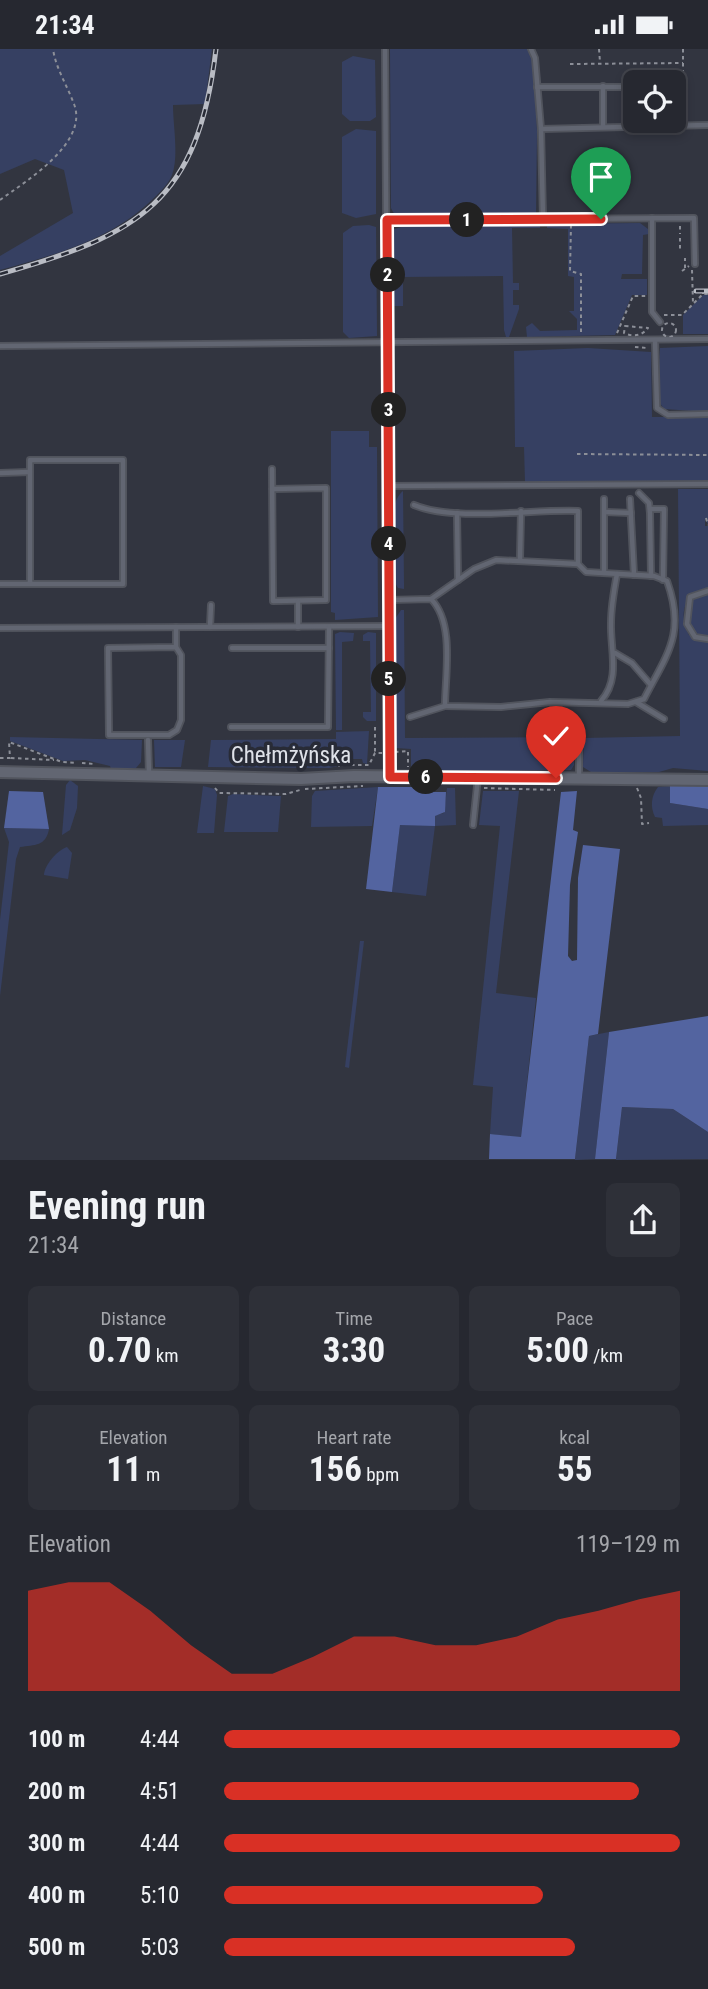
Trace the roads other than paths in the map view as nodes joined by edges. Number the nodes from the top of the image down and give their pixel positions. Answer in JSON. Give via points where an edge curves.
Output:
{"nodes":[{"id":1,"x":385,"y":49,"type":"edge"},
{"id":2,"x":531,"y":49,"type":"edge"},
{"id":3,"x":603,"y":86,"type":"junction"},
{"id":4,"x":537,"y":87,"type":"junction"},
{"id":5,"x":623,"y":87,"type":"edge"},
{"id":6,"x":708,"y":125,"type":"edge"},
{"id":7,"x":603,"y":126,"type":"junction"},
{"id":8,"x":541,"y":129,"type":"junction"},
{"id":9,"x":652,"y":218,"type":"junction"},
{"id":10,"x":542,"y":219,"type":"junction"},
{"id":11,"x":387,"y":220,"type":"junction"},
{"id":12,"x":695,"y":264,"type":"dead end"},
{"id":13,"x":660,"y":322,"type":"dead end"},
{"id":14,"x":708,"y":339,"type":"edge"},
{"id":15,"x":655,"y":340,"type":"junction"},
{"id":16,"x":389,"y":343,"type":"junction"},
{"id":17,"x":0,"y":346,"type":"edge"},
{"id":18,"x":708,"y":414,"type":"edge"},
{"id":19,"x":272,"y":469,"type":"dead end"},
{"id":20,"x":30,"y":472,"type":"junction"},
{"id":21,"x":0,"y":473,"type":"edge"},
{"id":22,"x":708,"y":484,"type":"edge"},
{"id":23,"x":389,"y":486,"type":"junction"},
{"id":24,"x":272,"y":489,"type":"junction"},
{"id":25,"x":639,"y":493,"type":"dead end"},
{"id":26,"x":604,"y":499,"type":"dead end"},
{"id":27,"x":630,"y":499,"type":"dead end"},
{"id":28,"x":414,"y":505,"type":"dead end"},
{"id":29,"x":650,"y":509,"type":"junction"},
{"id":30,"x":521,"y":511,"type":"junction"},
{"id":31,"x":605,"y":512,"type":"junction"},
{"id":32,"x":457,"y":513,"type":"junction"},
{"id":33,"x":631,"y":513,"type":"junction"},
{"id":34,"x":520,"y":560,"type":"junction"},
{"id":35,"x":578,"y":564,"type":"junction"},
{"id":36,"x":604,"y":573,"type":"junction"},
{"id":37,"x":617,"y":574,"type":"junction"},
{"id":38,"x":634,"y":575,"type":"junction"},
{"id":39,"x":651,"y":576,"type":"junction"},
{"id":40,"x":458,"y":580,"type":"junction"},
{"id":41,"x":663,"y":580,"type":"junction"},
{"id":42,"x":0,"y":584,"type":"edge"},
{"id":43,"x":30,"y":584,"type":"junction"},
{"id":44,"x":708,"y":591,"type":"edge"},
{"id":45,"x":431,"y":599,"type":"junction"},
{"id":46,"x":388,"y":600,"type":"junction"},
{"id":47,"x":298,"y":601,"type":"junction"},
{"id":48,"x":211,"y":605,"type":"dead end"},
{"id":49,"x":388,"y":626,"type":"junction"},
{"id":50,"x":176,"y":627,"type":"junction"},
{"id":51,"x":211,"y":627,"type":"junction"},
{"id":52,"x":298,"y":627,"type":"junction"},
{"id":53,"x":329,"y":627,"type":"junction"},
{"id":54,"x":0,"y":628,"type":"edge"},
{"id":55,"x":708,"y":639,"type":"edge"},
{"id":56,"x":176,"y":646,"type":"junction"},
{"id":57,"x":232,"y":647,"type":"dead end"},
{"id":58,"x":329,"y":648,"type":"junction"},
{"id":59,"x":615,"y":653,"type":"junction"},
{"id":60,"x":651,"y":685,"type":"junction"},
{"id":61,"x":601,"y":701,"type":"junction"},
{"id":62,"x":635,"y":702,"type":"junction"},
{"id":63,"x":446,"y":706,"type":"junction"},
{"id":64,"x":410,"y":717,"type":"dead end"},
{"id":65,"x":664,"y":719,"type":"dead end"},
{"id":66,"x":231,"y":727,"type":"dead end"},
{"id":67,"x":579,"y":738,"type":"dead end"},
{"id":68,"x":148,"y":740,"type":"dead end"},
{"id":69,"x":0,"y":772,"type":"edge"},
{"id":70,"x":149,"y":774,"type":"junction"},
{"id":71,"x":390,"y":777,"type":"junction"},
{"id":72,"x":478,"y":777,"type":"junction"},
{"id":73,"x":579,"y":779,"type":"junction"},
{"id":74,"x":708,"y":780,"type":"edge"},
{"id":75,"x":473,"y":825,"type":"dead end"}],
"edges":[{"from":1,"to":11,"type":"lane"},
{"from":2,"to":4,"type":"lane"},
{"from":3,"to":4,"type":"lane"},
{"from":3,"to":5,"type":"lane"},
{"from":3,"to":7,"type":"lane"},
{"from":4,"to":8,"type":"lane"},
{"from":6,"to":7,"type":"lane"},
{"from":7,"to":8,"type":"lane"},
{"from":8,"to":10,"type":"lane"},
{"from":9,"to":10,"type":"lane"},
{"from":9,"to":12,"type":"lane","via":[[679,222],[694,218]]},
{"from":9,"to":13,"type":"lane","via":[[652,312]]},
{"from":10,"to":11,"type":"lane"},
{"from":11,"to":16,"type":"lane"},
{"from":14,"to":15,"type":"lane"},
{"from":15,"to":16,"type":"lane"},
{"from":15,"to":18,"type":"lane","via":[[657,408],[668,415]]},
{"from":16,"to":17,"type":"lane"},
{"from":16,"to":23,"type":"lane"},
{"from":19,"to":24,"type":"lane"},
{"from":20,"to":21,"type":"lane"},
{"from":20,"to":43,"type":"lane"},
{"from":20,"to":43,"type":"lane","via":[[30,460],[123,460],[123,584]]},
{"from":22,"to":23,"type":"lane"},
{"from":23,"to":46,"type":"lane"},
{"from":24,"to":47,"type":"lane","via":[[273,601]]},
{"from":24,"to":47,"type":"lane","via":[[326,488],[326,600]]},
{"from":25,"to":29,"type":"lane"},
{"from":26,"to":31,"type":"lane"},
{"from":27,"to":33,"type":"lane"},
{"from":28,"to":32,"type":"lane","via":[[430,512]]},
{"from":29,"to":39,"type":"lane"},
{"from":29,"to":41,"type":"lane","via":[[664,509]]},
{"from":30,"to":32,"type":"lane"},
{"from":30,"to":34,"type":"lane"},
{"from":30,"to":35,"type":"lane","via":[[578,511]]},
{"from":31,"to":33,"type":"lane"},
{"from":31,"to":36,"type":"lane"},
{"from":32,"to":40,"type":"lane"},
{"from":33,"to":38,"type":"lane"},
{"from":34,"to":35,"type":"lane"},
{"from":34,"to":40,"type":"lane","via":[[496,560]]},
{"from":35,"to":36,"type":"lane","via":[[586,572]]},
{"from":36,"to":37,"type":"lane"},
{"from":37,"to":38,"type":"lane"},
{"from":37,"to":59,"type":"lane","via":[[611,625]]},
{"from":38,"to":39,"type":"lane"},
{"from":39,"to":41,"type":"lane"},
{"from":40,"to":45,"type":"lane"},
{"from":41,"to":60,"type":"lane","via":[[671,591],[676,619],[672,649]]},
{"from":42,"to":43,"type":"lane"},
{"from":44,"to":55,"type":"lane","via":[[690,597],[687,624],[695,637]]},
{"from":45,"to":46,"type":"lane"},
{"from":45,"to":63,"type":"lane","via":[[445,627]]},
{"from":46,"to":49,"type":"lane"},
{"from":47,"to":52,"type":"lane"},
{"from":48,"to":51,"type":"lane"},
{"from":49,"to":53,"type":"lane"},
{"from":49,"to":71,"type":"lane"},
{"from":50,"to":51,"type":"lane"},
{"from":50,"to":54,"type":"lane"},
{"from":50,"to":56,"type":"lane"},
{"from":51,"to":52,"type":"lane"},
{"from":52,"to":53,"type":"lane"},
{"from":53,"to":58,"type":"lane"},
{"from":56,"to":56,"type":"lane","via":[[181,655],[177,730],[169,735],[109,735],[108,648]]},
{"from":57,"to":58,"type":"lane"},
{"from":58,"to":66,"type":"lane","via":[[328,727]]},
{"from":59,"to":60,"type":"lane","via":[[632,663]]},
{"from":59,"to":61,"type":"lane","via":[[607,695]]},
{"from":60,"to":62,"type":"lane","via":[[644,699]]},
{"from":61,"to":62,"type":"lane"},
{"from":61,"to":63,"type":"lane"},
{"from":62,"to":65,"type":"lane"},
{"from":63,"to":64,"type":"lane"},
{"from":67,"to":73,"type":"lane"},
{"from":68,"to":70,"type":"lane"},
{"from":69,"to":70,"type":"street","name":"Chełmżyńska"},
{"from":70,"to":71,"type":"street","name":"Chełmżyńska"},
{"from":71,"to":72,"type":"street","name":"Chełmżyńska"},
{"from":72,"to":73,"type":"street","name":"Chełmżyńska"},
{"from":72,"to":75,"type":"lane"},
{"from":73,"to":74,"type":"street","name":"Chełmżyńska"}]}
